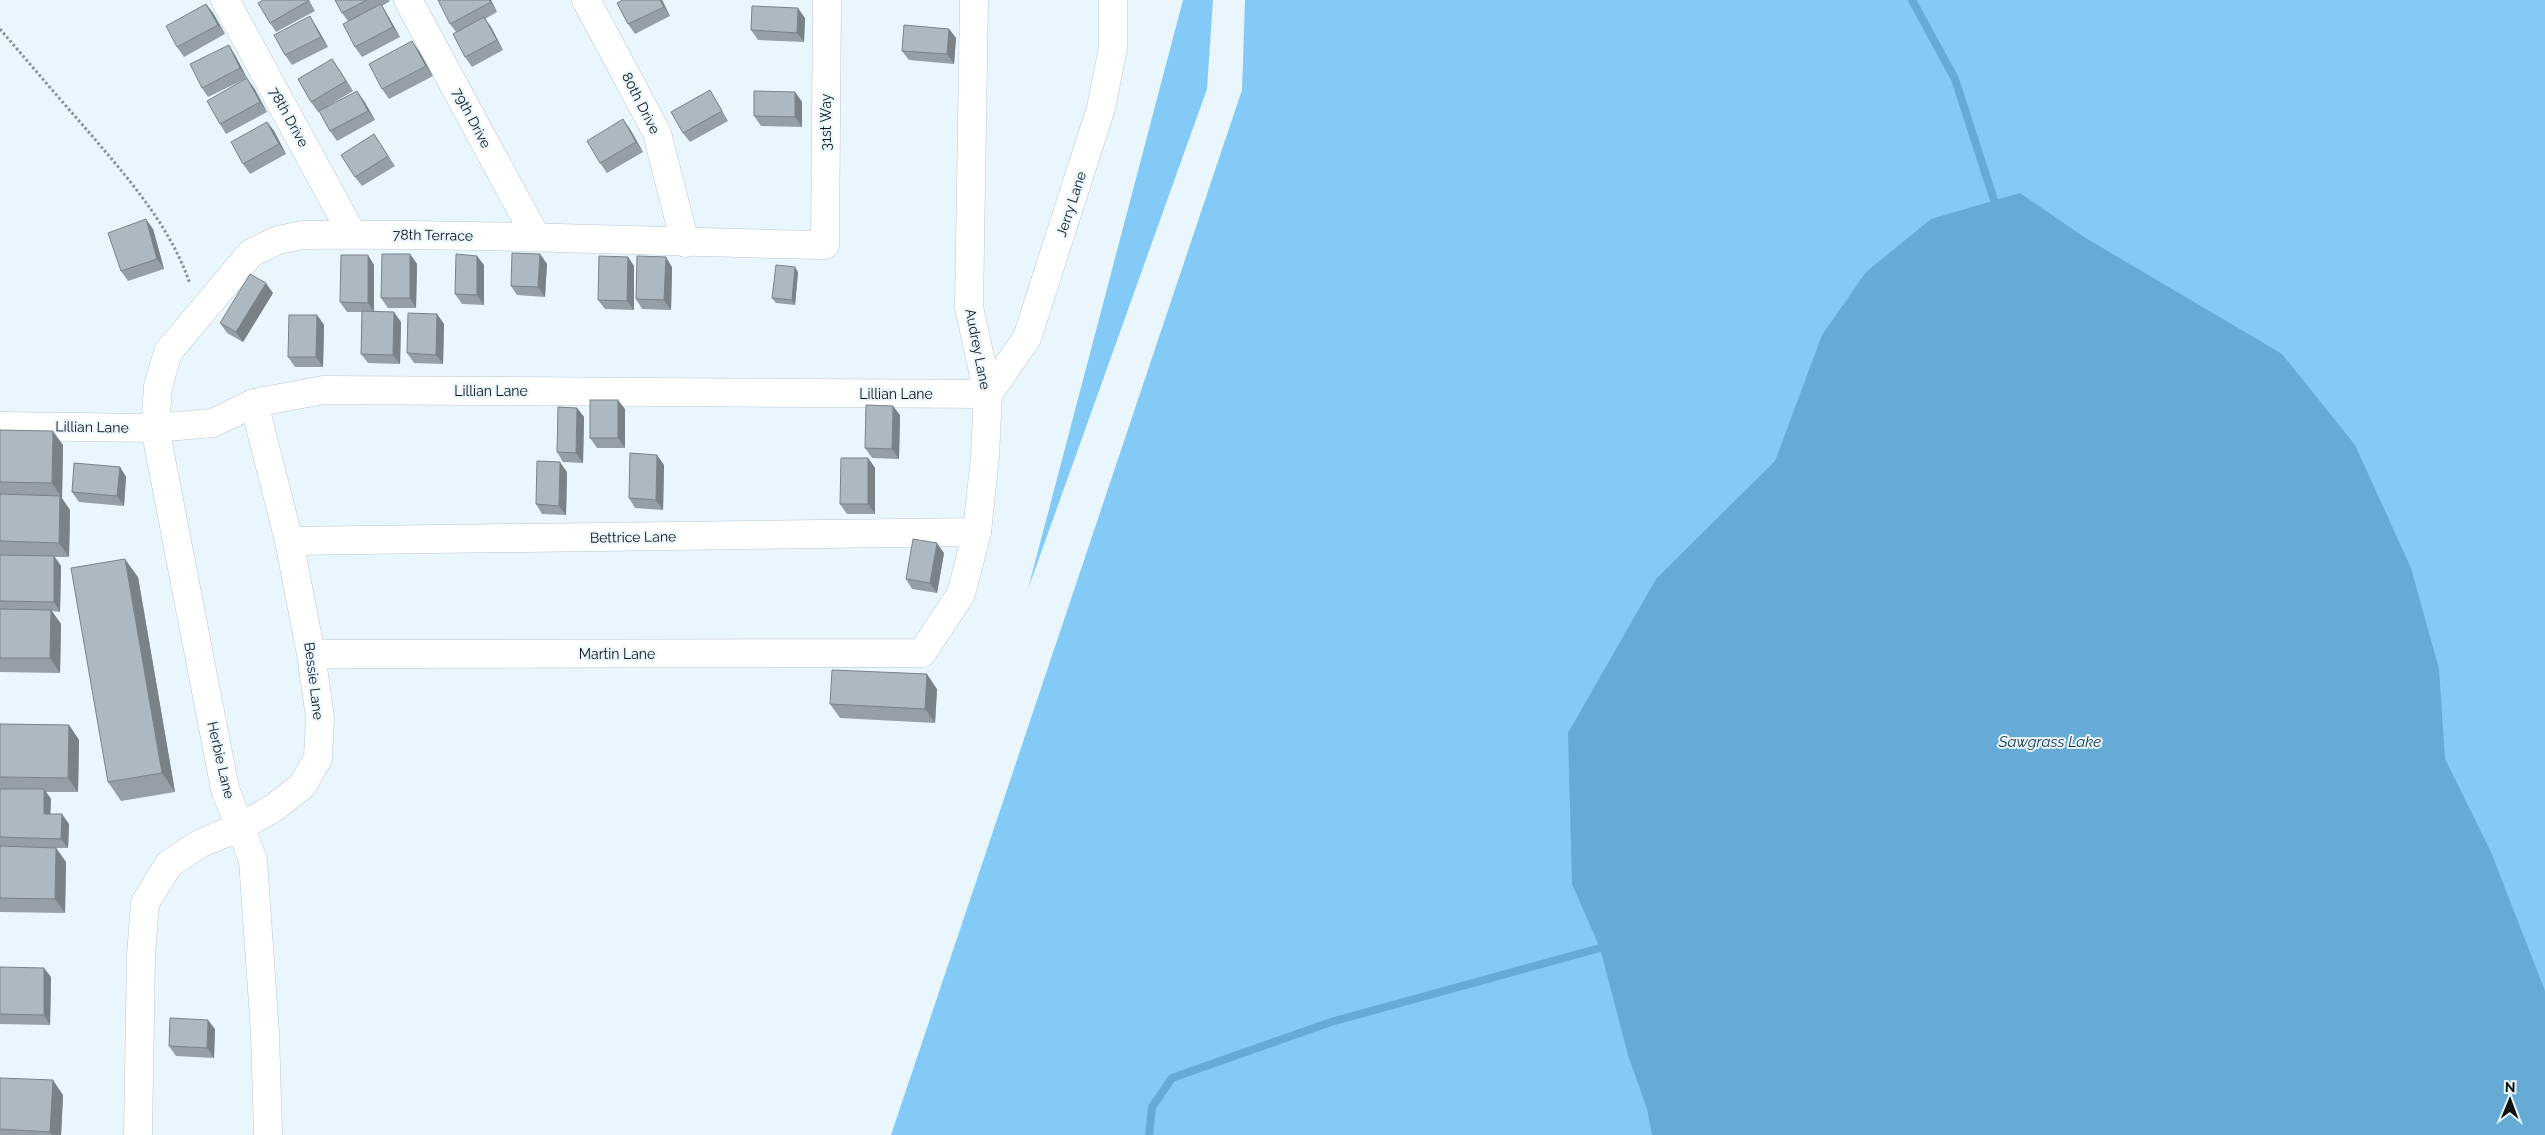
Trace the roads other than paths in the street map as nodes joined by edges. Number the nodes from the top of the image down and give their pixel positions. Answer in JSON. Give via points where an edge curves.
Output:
{"nodes":[{"id":1,"x":225,"y":0,"type":"edge"},
{"id":2,"x":408,"y":0,"type":"edge"},
{"id":3,"x":586,"y":0,"type":"edge"},
{"id":4,"x":827,"y":0,"type":"edge"},
{"id":5,"x":974,"y":0,"type":"edge"},
{"id":6,"x":1113,"y":0,"type":"edge"},
{"id":7,"x":352,"y":234,"type":"junction"},
{"id":8,"x":536,"y":236,"type":"junction"},
{"id":9,"x":685,"y":243,"type":"junction"},
{"id":10,"x":825,"y":245,"type":"joint"},
{"id":11,"x":988,"y":394,"type":"junction"},
{"id":12,"x":254,"y":403,"type":"junction"},
{"id":13,"x":0,"y":426,"type":"edge"},
{"id":14,"x":155,"y":428,"type":"junction"},
{"id":15,"x":977,"y":532,"type":"junction"},
{"id":16,"x":289,"y":541,"type":"junction"},
{"id":17,"x":922,"y":653,"type":"joint"},
{"id":18,"x":312,"y":654,"type":"junction"},
{"id":19,"x":240,"y":827,"type":"junction"},
{"id":20,"x":138,"y":1135,"type":"edge"},
{"id":21,"x":268,"y":1135,"type":"edge"}],
"edges":[{"from":1,"to":7,"type":"street","name":"78th Drive"},
{"from":2,"to":8,"type":"street","name":"79th Drive"},
{"from":3,"to":9,"type":"street","name":"80th Drive","via":[[657,133]]},
{"from":4,"to":10,"type":"street","name":"31st Way"},
{"from":5,"to":11,"type":"street","name":"Audrey Lane","via":[[969,307]]},
{"from":6,"to":11,"type":"street","name":"Jerry Lane","via":[[1114,48],[1101,108],[1027,338]]},
{"from":7,"to":8,"type":"street","name":"78th Terrace"},
{"from":7,"to":14,"type":"street","name":"78th Terrace","via":[[303,235],[278,240],[251,253],[168,352],[158,386]]},
{"from":8,"to":9,"type":"street","name":"78th Terrace"},
{"from":9,"to":10,"type":"street","name":"78th Terrace"},
{"from":11,"to":12,"type":"street","name":"Lillian Lane","via":[[323,390]]},
{"from":11,"to":15,"type":"street","name":"Audrey Lane"},
{"from":12,"to":14,"type":"street","name":"Lillian Lane","via":[[213,424]]},
{"from":12,"to":16,"type":"street","name":"Bessie Lane"},
{"from":13,"to":14,"type":"street","name":"Lillian Lane"},
{"from":14,"to":19,"type":"street","name":"Herbie Lane","via":[[225,789]]},
{"from":15,"to":16,"type":"street","name":"Bettrice Lane"},
{"from":15,"to":17,"type":"street","name":"Audrey Lane","via":[[961,594]]},
{"from":16,"to":18,"type":"street","name":"Bessie Lane"},
{"from":17,"to":18,"type":"street","name":"Martin Lane"},
{"from":18,"to":19,"type":"street","name":"Bessie Lane","via":[[320,717],[318,758],[302,786],[272,809]]},
{"from":19,"to":20,"type":"street","via":[[201,843],[169,864],[145,903]]},
{"from":19,"to":21,"type":"street","via":[[253,860]]}]}
